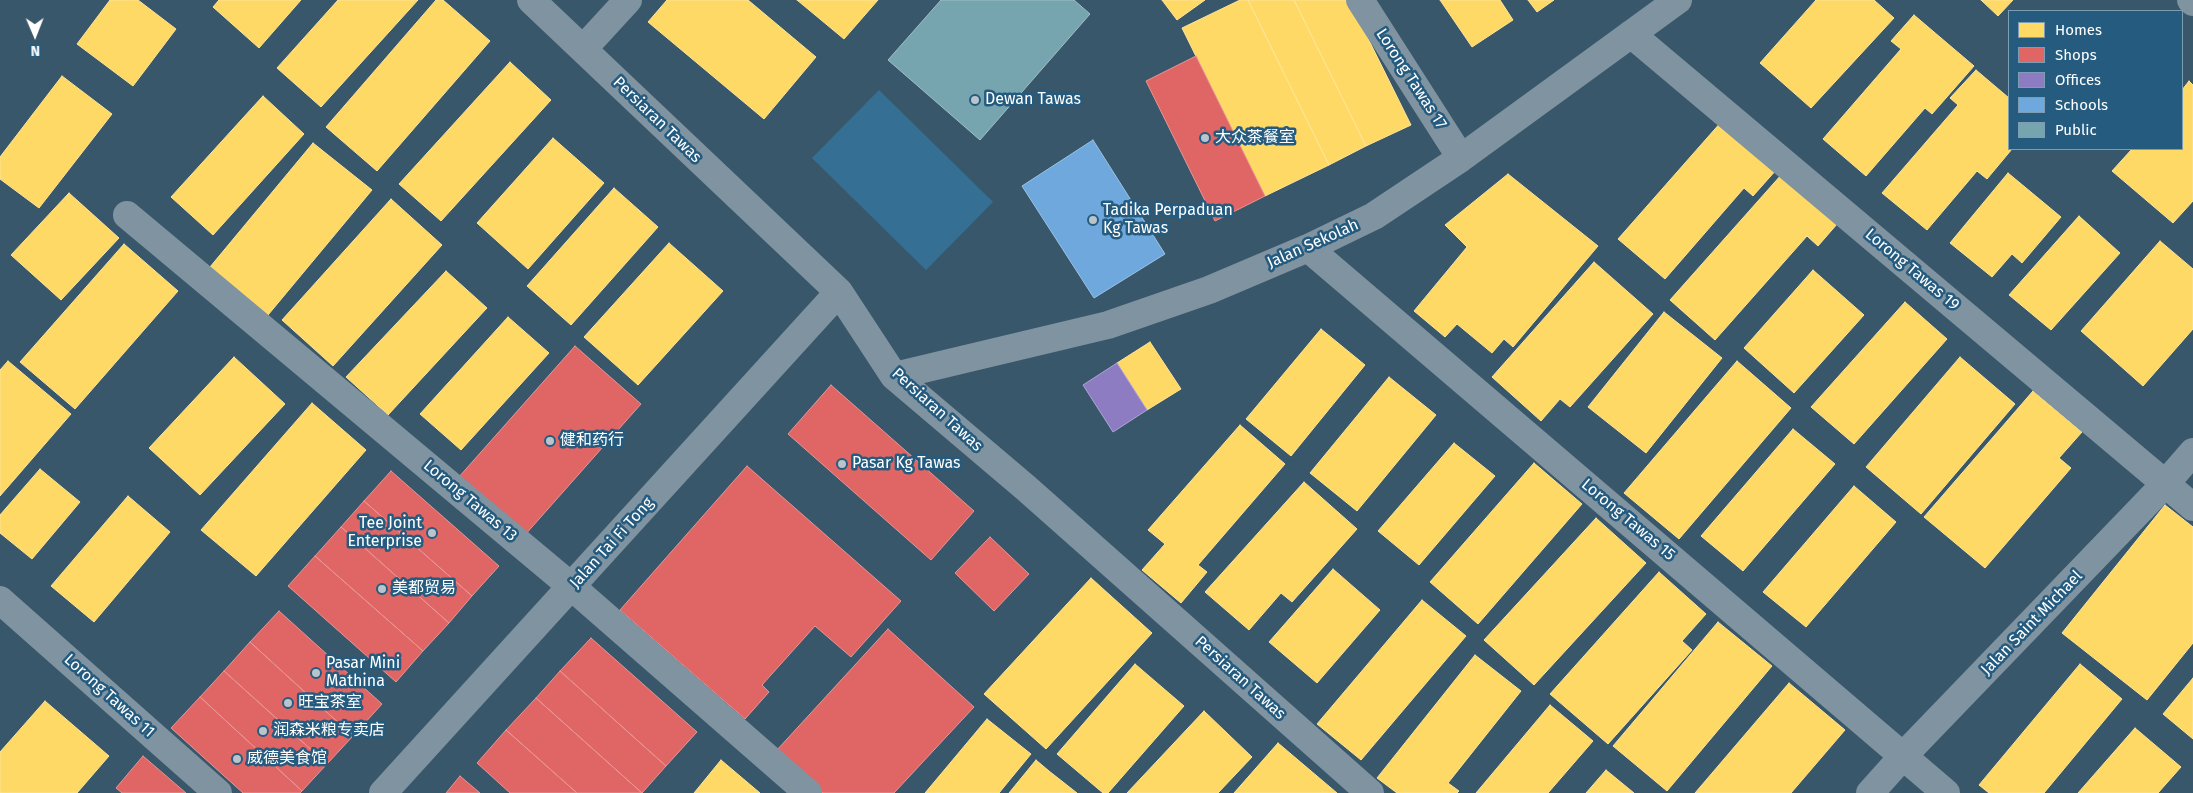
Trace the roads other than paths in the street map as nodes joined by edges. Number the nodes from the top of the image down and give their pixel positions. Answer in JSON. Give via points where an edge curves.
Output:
{"nodes":[{"id":1,"x":531,"y":0,"type":"edge"},
{"id":2,"x":628,"y":0,"type":"edge"},
{"id":3,"x":1360,"y":0,"type":"edge"},
{"id":4,"x":1678,"y":0,"type":"edge"},
{"id":5,"x":1631,"y":34,"type":"junction"},
{"id":6,"x":583,"y":50,"type":"junction"},
{"id":7,"x":1461,"y":158,"type":"junction"},
{"id":8,"x":127,"y":215,"type":"dead end"},
{"id":9,"x":1308,"y":248,"type":"junction"},
{"id":10,"x":839,"y":292,"type":"junction"},
{"id":11,"x":894,"y":376,"type":"junction"},
{"id":12,"x":2193,"y":452,"type":"edge"},
{"id":13,"x":2166,"y":483,"type":"junction"},
{"id":14,"x":2193,"y":507,"type":"edge"},
{"id":15,"x":572,"y":587,"type":"junction"},
{"id":16,"x":0,"y":600,"type":"edge"},
{"id":17,"x":1904,"y":755,"type":"junction"},
{"id":18,"x":218,"y":793,"type":"edge"},
{"id":19,"x":383,"y":793,"type":"edge"},
{"id":20,"x":808,"y":793,"type":"edge"},
{"id":21,"x":1370,"y":793,"type":"edge"},
{"id":22,"x":1870,"y":793,"type":"edge"},
{"id":23,"x":1946,"y":793,"type":"edge"}],
"edges":[{"from":1,"to":6,"type":"street","name":"Persiaran Tawas"},
{"from":2,"to":6,"type":"street"},
{"from":3,"to":7,"type":"street","name":"Lorong Tawas 17"},
{"from":4,"to":5,"type":"street","name":"Jalan Sekolah"},
{"from":5,"to":7,"type":"street","name":"Jalan Sekolah"},
{"from":5,"to":13,"type":"street","name":"Lorong Tawas 19"},
{"from":6,"to":10,"type":"street","name":"Persiaran Tawas"},
{"from":7,"to":9,"type":"street","name":"Jalan Sekolah","via":[[1374,216]]},
{"from":8,"to":15,"type":"street","name":"Lorong Tawas 13"},
{"from":9,"to":11,"type":"street","name":"Jalan Sekolah","via":[[1209,290],[1108,325]]},
{"from":9,"to":17,"type":"street","name":"Lorong Tawas 15"},
{"from":10,"to":11,"type":"street","name":"Persiaran Tawas"},
{"from":10,"to":15,"type":"street","name":"Jalan Tai Fi Tong"},
{"from":11,"to":21,"type":"street","name":"Persiaran Tawas","via":[[1026,488]]},
{"from":12,"to":13,"type":"street","name":"Jalan Saint Michael"},
{"from":13,"to":14,"type":"street","name":"Lorong Tawas 19"},
{"from":13,"to":17,"type":"street","name":"Jalan Saint Michael"},
{"from":15,"to":19,"type":"street","name":"Jalan Tai Fi Tong"},
{"from":15,"to":20,"type":"street","name":"Lorong Tawas 13"},
{"from":16,"to":18,"type":"street","name":"Lorong Tawas 11"},
{"from":17,"to":22,"type":"street","name":"Jalan Saint Michael"},
{"from":17,"to":23,"type":"street","name":"Lorong Tawas 15"}]}
